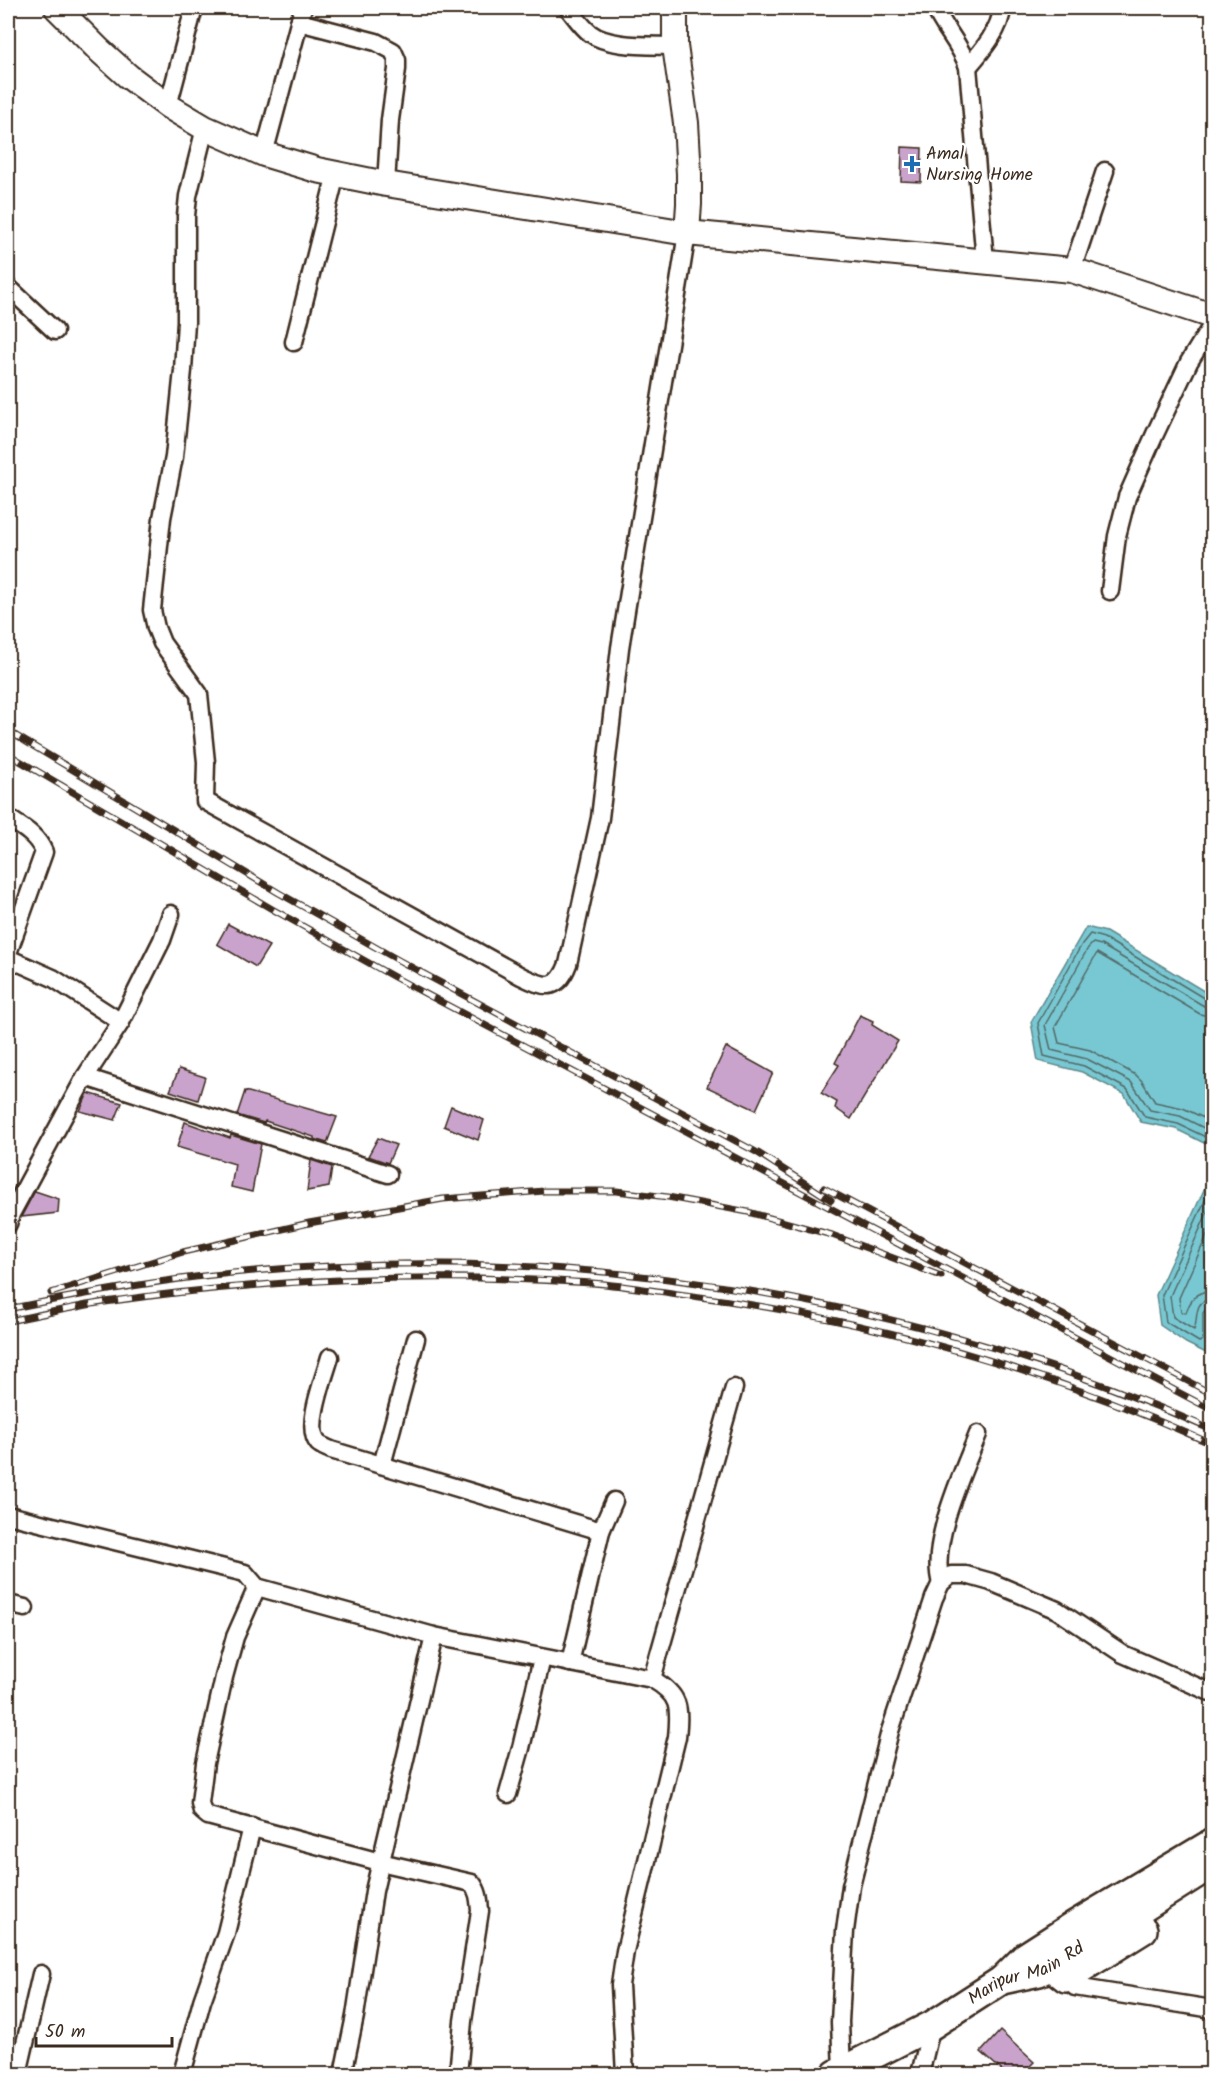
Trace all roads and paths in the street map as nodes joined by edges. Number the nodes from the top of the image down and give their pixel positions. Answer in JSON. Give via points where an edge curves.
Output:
{"nodes":[{"id":1,"x":57,"y":8,"type":"edge"},
{"id":2,"x":194,"y":8,"type":"edge"},
{"id":3,"x":568,"y":8,"type":"edge"},
{"id":4,"x":675,"y":8,"type":"edge"},
{"id":5,"x":935,"y":8,"type":"edge"},
{"id":6,"x":1002,"y":8,"type":"edge"},
{"id":7,"x":301,"y":15,"type":"edge"},
{"id":8,"x":675,"y":46,"type":"junction"},
{"id":9,"x":968,"y":67,"type":"junction"},
{"id":10,"x":168,"y":106,"type":"junction"},
{"id":11,"x":205,"y":128,"type":"junction"},
{"id":12,"x":264,"y":154,"type":"junction"},
{"id":13,"x":1105,"y":171,"type":"dead end"},
{"id":14,"x":336,"y":174,"type":"junction"},
{"id":15,"x":386,"y":184,"type":"junction"},
{"id":16,"x":687,"y":233,"type":"junction"},
{"id":17,"x":985,"y":261,"type":"junction"},
{"id":18,"x":1072,"y":270,"type":"junction"},
{"id":19,"x":8,"y":287,"type":"edge"},
{"id":20,"x":1212,"y":316,"type":"edge"},
{"id":21,"x":1212,"y":325,"type":"edge"},
{"id":22,"x":55,"y":331,"type":"dead end"},
{"id":23,"x":294,"y":342,"type":"dead end"},
{"id":24,"x":1110,"y":591,"type":"dead end"},
{"id":25,"x":8,"y":818,"type":"edge"},
{"id":26,"x":171,"y":914,"type":"dead end"},
{"id":27,"x":8,"y":953,"type":"edge"},
{"id":28,"x":8,"y":958,"type":"edge"},
{"id":29,"x":121,"y":1022,"type":"junction"},
{"id":30,"x":85,"y":1077,"type":"junction"},
{"id":31,"x":388,"y":1174,"type":"dead end"},
{"id":32,"x":9,"y":1217,"type":"edge"},
{"id":33,"x":416,"y":1339,"type":"dead end"},
{"id":34,"x":330,"y":1357,"type":"dead end"},
{"id":35,"x":734,"y":1388,"type":"dead end"},
{"id":36,"x":978,"y":1434,"type":"dead end"},
{"id":37,"x":382,"y":1465,"type":"junction"},
{"id":38,"x":614,"y":1501,"type":"dead end"},
{"id":39,"x":8,"y":1515,"type":"edge"},
{"id":40,"x":601,"y":1531,"type":"junction"},
{"id":41,"x":941,"y":1583,"type":"junction"},
{"id":42,"x":257,"y":1587,"type":"junction"},
{"id":43,"x":8,"y":1604,"type":"edge"},
{"id":44,"x":25,"y":1608,"type":"dead end"},
{"id":45,"x":434,"y":1636,"type":"junction"},
{"id":46,"x":542,"y":1658,"type":"junction"},
{"id":47,"x":570,"y":1663,"type":"junction"},
{"id":48,"x":652,"y":1679,"type":"junction"},
{"id":49,"x":1212,"y":1693,"type":"edge"},
{"id":50,"x":508,"y":1794,"type":"dead end"},
{"id":51,"x":252,"y":1827,"type":"junction"},
{"id":52,"x":1212,"y":1843,"type":"edge"},
{"id":53,"x":380,"y":1862,"type":"junction"},
{"id":54,"x":1212,"y":1864,"type":"edge"},
{"id":55,"x":1212,"y":1887,"type":"edge"},
{"id":56,"x":1081,"y":1934,"type":"junction"},
{"id":57,"x":1059,"y":1972,"type":"junction"},
{"id":58,"x":41,"y":1974,"type":"dead end"},
{"id":59,"x":1002,"y":1980,"type":"junction"},
{"id":60,"x":1212,"y":2009,"type":"edge"},
{"id":61,"x":932,"y":2025,"type":"junction"},
{"id":62,"x":839,"y":2073,"type":"edge"},
{"id":63,"x":18,"y":2074,"type":"edge"},
{"id":64,"x":182,"y":2074,"type":"edge"},
{"id":65,"x":343,"y":2074,"type":"edge"},
{"id":66,"x":458,"y":2074,"type":"edge"},
{"id":67,"x":625,"y":2074,"type":"edge"},
{"id":68,"x":920,"y":2074,"type":"edge"}],
"edges":[{"from":1,"to":10,"type":"main road","via":[[113,63]]},
{"from":2,"to":10,"type":"street"},
{"from":3,"to":8,"type":"street","via":[[599,39]]},
{"from":4,"to":8,"type":"main road"},
{"from":5,"to":9,"type":"street","via":[[964,53]]},
{"from":6,"to":9,"type":"street","via":[[991,35]]},
{"from":7,"to":12,"type":"street"},
{"from":7,"to":15,"type":"street","via":[[393,51],[397,69]]},
{"from":8,"to":16,"type":"main road","via":[[686,123]]},
{"from":9,"to":17,"type":"street"},
{"from":10,"to":11,"type":"main road"},
{"from":11,"to":12,"type":"main road"},
{"from":11,"to":16,"type":"street","via":[[188,196],[182,388],[152,610],[162,643],[199,694],[206,762],[205,801],[540,985],[558,982],[568,964],[600,818],[620,648]]},
{"from":12,"to":14,"type":"main road"},
{"from":13,"to":18,"type":"street"},
{"from":14,"to":15,"type":"main road"},
{"from":14,"to":23,"type":"street"},
{"from":15,"to":16,"type":"main road"},
{"from":16,"to":17,"type":"main road"},
{"from":17,"to":18,"type":"main road"},
{"from":18,"to":20,"type":"main road"},
{"from":19,"to":22,"type":"street"},
{"from":21,"to":24,"type":"street","via":[[1190,362],[1127,497]]},
{"from":25,"to":27,"type":"street","via":[[28,831],[44,852]]},
{"from":26,"to":29,"type":"street"},
{"from":28,"to":29,"type":"street","via":[[53,978]]},
{"from":29,"to":30,"type":"street"},
{"from":30,"to":31,"type":"street"},
{"from":30,"to":32,"type":"street"},
{"from":33,"to":37,"type":"street"},
{"from":34,"to":37,"type":"street","via":[[313,1432],[319,1443],[331,1450]]},
{"from":35,"to":48,"type":"street"},
{"from":36,"to":41,"type":"street","via":[[939,1547],[937,1571]]},
{"from":37,"to":40,"type":"street"},
{"from":38,"to":40,"type":"street"},
{"from":39,"to":42,"type":"street","via":[[245,1573]]},
{"from":40,"to":47,"type":"street"},
{"from":41,"to":49,"type":"street","via":[[951,1575],[966,1575],[1013,1590],[1058,1610],[1131,1658]]},
{"from":41,"to":62,"type":"street","via":[[890,1731],[851,1886],[845,1931]]},
{"from":42,"to":45,"type":"street"},
{"from":42,"to":51,"type":"street","via":[[229,1655],[200,1803],[208,1816]]},
{"from":43,"to":44,"type":"street"},
{"from":45,"to":46,"type":"street"},
{"from":45,"to":53,"type":"street"},
{"from":46,"to":47,"type":"street"},
{"from":46,"to":50,"type":"street"},
{"from":47,"to":48,"type":"street"},
{"from":48,"to":67,"type":"street","via":[[674,1695],[679,1717],[625,1951],[620,1985]]},
{"from":51,"to":53,"type":"street"},
{"from":51,"to":64,"type":"street","via":[[226,1933]]},
{"from":52,"to":56,"type":"main road"},
{"from":53,"to":65,"type":"street"},
{"from":53,"to":66,"type":"street","via":[[465,1881],[477,1889],[480,1911]]},
{"from":54,"to":56,"type":"main road","name":"Maripur Main Rd","via":[[1142,1910]]},
{"from":55,"to":57,"type":"main road"},
{"from":56,"to":57,"type":"main road","name":"Maripur Main Rd"},
{"from":56,"to":59,"type":"main road","via":[[1026,1956]]},
{"from":57,"to":59,"type":"main road","name":"Maripur Main Rd"},
{"from":57,"to":60,"type":"street","via":[[1075,1987]]},
{"from":58,"to":63,"type":"street"},
{"from":59,"to":61,"type":"main road","name":"Maripur Main Rd"},
{"from":61,"to":62,"type":"main road","name":"Maripur Main Rd"},
{"from":61,"to":68,"type":"street"}]}
